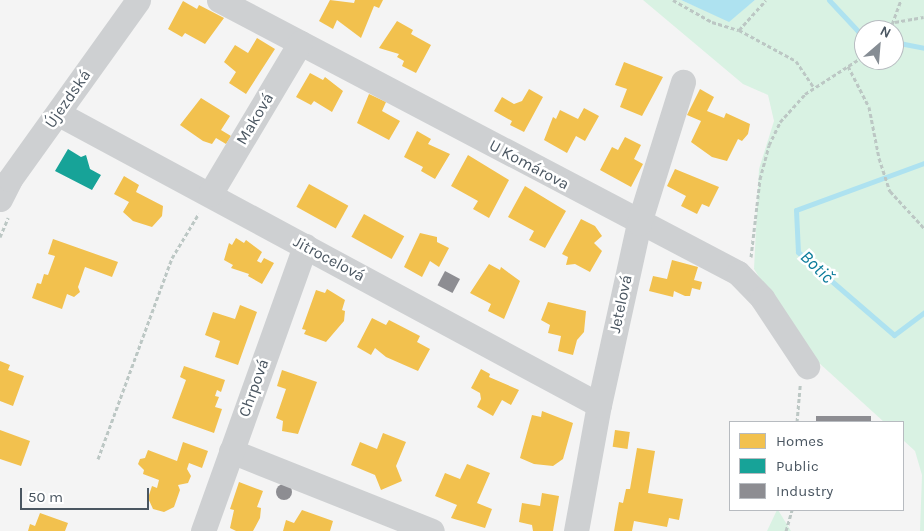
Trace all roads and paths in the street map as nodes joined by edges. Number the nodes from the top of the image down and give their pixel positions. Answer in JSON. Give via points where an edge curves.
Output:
{"nodes":[{"id":1,"x":138,"y":0,"type":"edge"},
{"id":2,"x":219,"y":0,"type":"edge"},
{"id":3,"x":672,"y":0,"type":"edge"},
{"id":4,"x":766,"y":0,"type":"edge"},
{"id":5,"x":900,"y":0,"type":"edge"},
{"id":6,"x":924,"y":17,"type":"edge"},
{"id":7,"x":895,"y":20,"type":"edge"},
{"id":8,"x":904,"y":20,"type":"edge"},
{"id":9,"x":739,"y":30,"type":"junction"},
{"id":10,"x":300,"y":43,"type":"junction"},
{"id":11,"x":854,"y":62,"type":"edge"},
{"id":12,"x":848,"y":66,"type":"junction"},
{"id":13,"x":684,"y":82,"type":"dead end"},
{"id":14,"x":814,"y":88,"type":"junction"},
{"id":15,"x":59,"y":114,"type":"junction"},
{"id":16,"x":210,"y":194,"type":"junction"},
{"id":17,"x":0,"y":199,"type":"edge"},
{"id":18,"x":638,"y":223,"type":"junction"},
{"id":19,"x":924,"y":228,"type":"edge"},
{"id":20,"x":305,"y":246,"type":"junction"},
{"id":21,"x":748,"y":280,"type":"junction"},
{"id":22,"x":804,"y":362,"type":"joint"},
{"id":23,"x":599,"y":405,"type":"junction"},
{"id":24,"x":797,"y":421,"type":"edge"},
{"id":25,"x":231,"y":451,"type":"junction"},
{"id":26,"x":98,"y":459,"type":"dead end"},
{"id":27,"x":792,"y":511,"type":"edge"},
{"id":28,"x":421,"y":529,"type":"edge"},
{"id":29,"x":202,"y":531,"type":"edge"},
{"id":30,"x":576,"y":531,"type":"edge"},
{"id":31,"x":786,"y":531,"type":"edge"}],
"edges":[{"from":1,"to":15,"type":"street","name":"Újezdská"},
{"from":2,"to":10,"type":"street","name":"U Komárova"},
{"from":3,"to":9,"type":"path","via":[[712,22]]},
{"from":4,"to":9,"type":"path"},
{"from":5,"to":7,"type":"path"},
{"from":6,"to":8,"type":"path"},
{"from":9,"to":14,"type":"path","via":[[796,61]]},
{"from":10,"to":16,"type":"street","name":"Maková"},
{"from":10,"to":18,"type":"street","name":"U Komárova"},
{"from":11,"to":12,"type":"path"},
{"from":12,"to":14,"type":"path"},
{"from":12,"to":19,"type":"path","via":[[869,107],[890,191]]},
{"from":13,"to":18,"type":"street","name":"Jetelová"},
{"from":14,"to":21,"type":"path","via":[[780,122],[769,145],[760,179]]},
{"from":15,"to":16,"type":"street","name":"Jitrocelová"},
{"from":15,"to":17,"type":"street","name":"Újezdská","via":[[10,179]]},
{"from":16,"to":20,"type":"street","name":"Jitrocelová"},
{"from":16,"to":26,"type":"path","via":[[172,258]]},
{"from":18,"to":21,"type":"street","name":"U Komárova"},
{"from":18,"to":23,"type":"street","name":"Jetelová"},
{"from":20,"to":23,"type":"street","name":"Jitrocelová"},
{"from":20,"to":25,"type":"street","name":"Chrpová"},
{"from":21,"to":22,"type":"street","name":"U Komárova"},
{"from":22,"to":24,"type":"path"},
{"from":23,"to":30,"type":"street","name":"Jetelová"},
{"from":25,"to":28,"type":"street"},
{"from":25,"to":29,"type":"street","name":"Chrpová"},
{"from":27,"to":31,"type":"path"}]}
